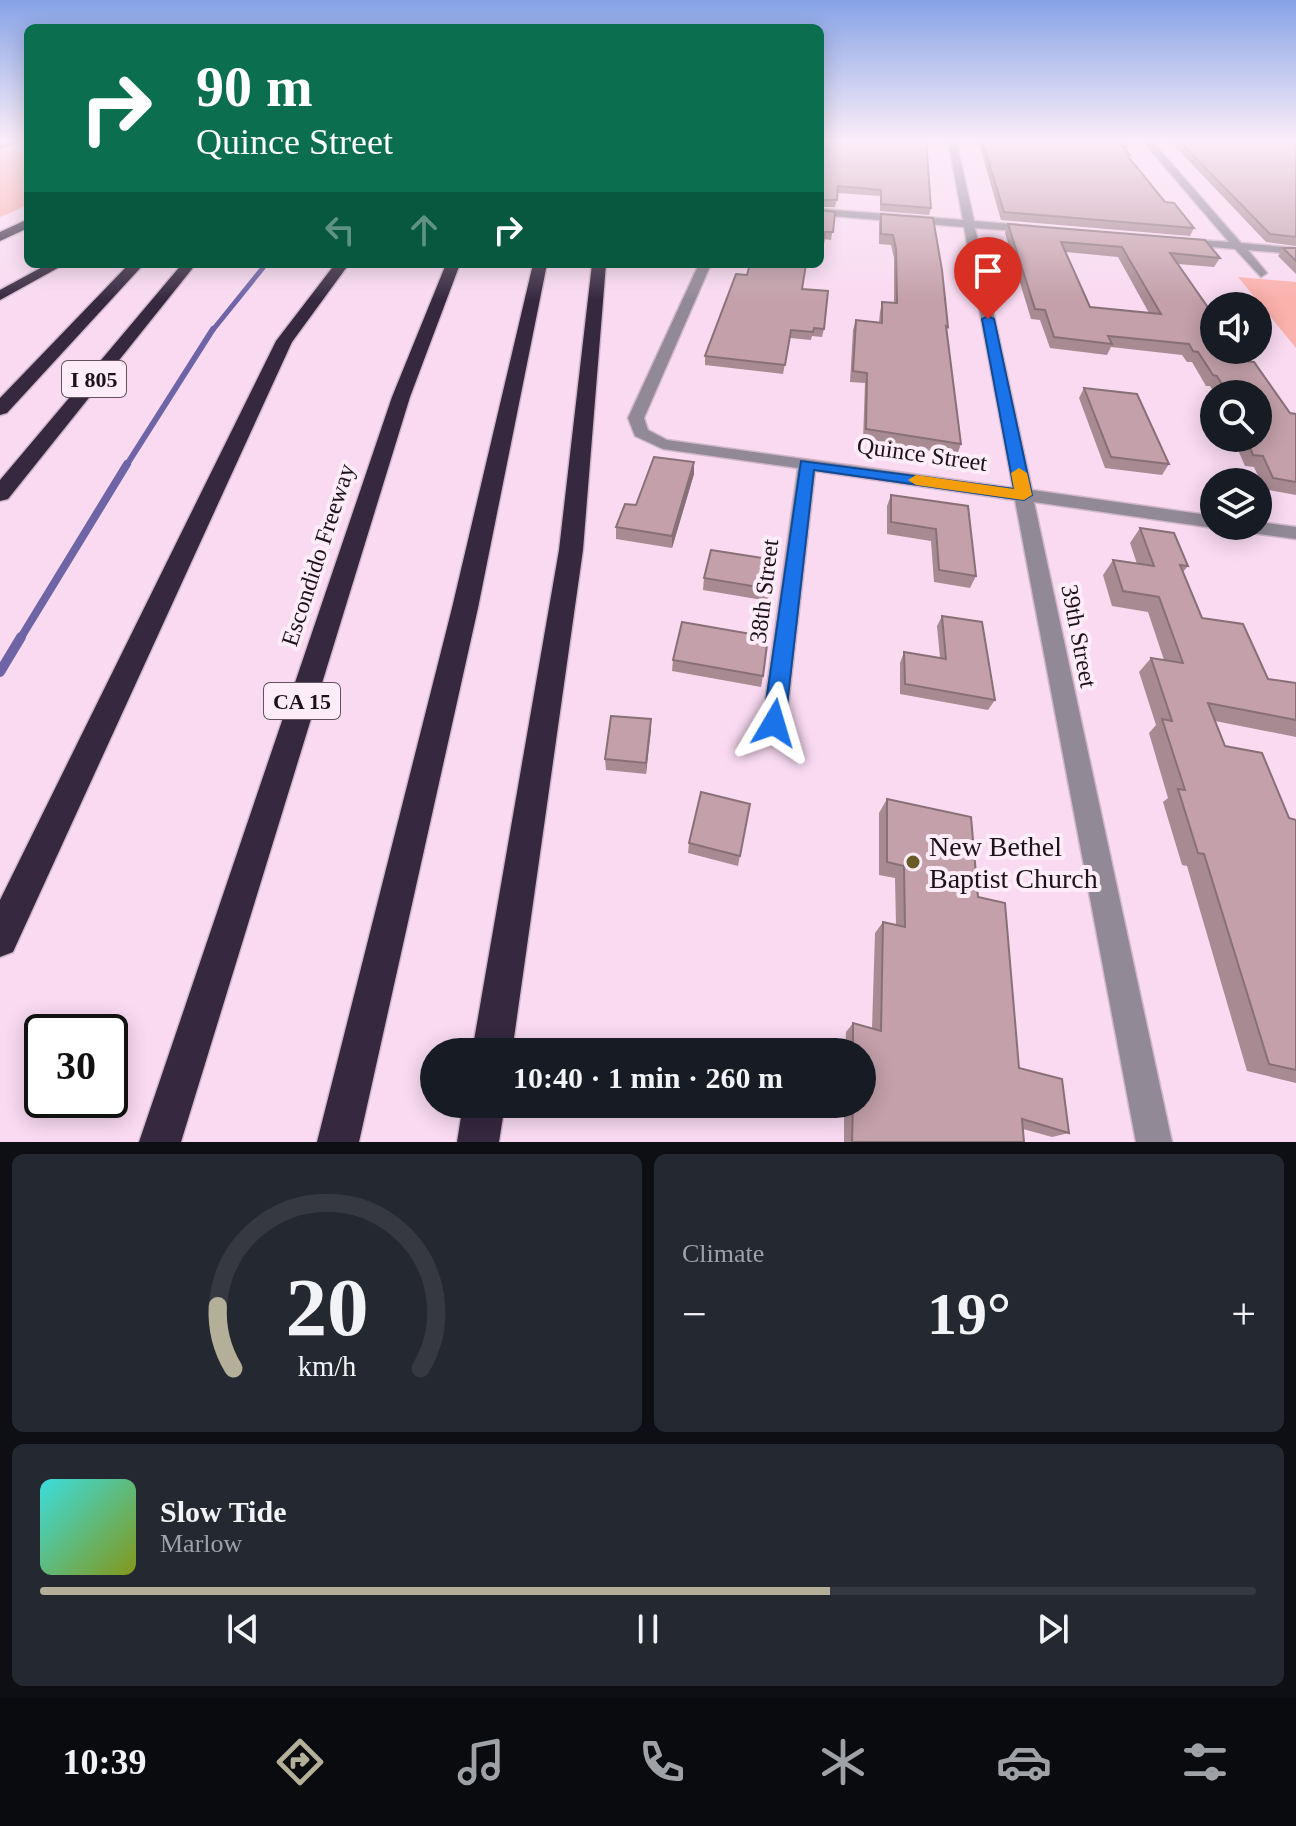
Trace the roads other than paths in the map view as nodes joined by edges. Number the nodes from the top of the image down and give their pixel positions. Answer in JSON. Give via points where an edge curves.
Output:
{"nodes":[{"id":1,"x":962,"y":193,"type":"edge"},
{"id":2,"x":1192,"y":193,"type":"edge"},
{"id":3,"x":824,"y":212,"type":"edge"},
{"id":4,"x":968,"y":224,"type":"junction"},
{"id":5,"x":24,"y":225,"type":"edge"},
{"id":6,"x":1041,"y":230,"type":"edge"},
{"id":7,"x":0,"y":237,"type":"edge"},
{"id":8,"x":1176,"y":241,"type":"edge"},
{"id":9,"x":1238,"y":246,"type":"junction"},
{"id":10,"x":1296,"y":251,"type":"edge"},
{"id":11,"x":51,"y":268,"type":"edge"},
{"id":12,"x":133,"y":268,"type":"edge"},
{"id":13,"x":186,"y":268,"type":"edge"},
{"id":14,"x":339,"y":268,"type":"edge"},
{"id":15,"x":451,"y":268,"type":"edge"},
{"id":16,"x":539,"y":268,"type":"edge"},
{"id":17,"x":599,"y":268,"type":"edge"},
{"id":18,"x":703,"y":268,"type":"edge"},
{"id":19,"x":1261,"y":273,"type":"dead end"},
{"id":20,"x":0,"y":296,"type":"edge"},
{"id":21,"x":0,"y":409,"type":"edge"},
{"id":22,"x":807,"y":464,"type":"junction"},
{"id":23,"x":0,"y":494,"type":"edge"},
{"id":24,"x":1024,"y":495,"type":"junction"},
{"id":25,"x":1200,"y":520,"type":"edge"},
{"id":26,"x":1272,"y":530,"type":"edge"},
{"id":27,"x":1296,"y":533,"type":"edge"},
{"id":28,"x":774,"y":723,"type":"dead end"},
{"id":29,"x":0,"y":939,"type":"edge"},
{"id":30,"x":494,"y":1038,"type":"edge"},
{"id":31,"x":482,"y":1118,"type":"edge"},
{"id":32,"x":160,"y":1142,"type":"edge"},
{"id":33,"x":338,"y":1142,"type":"edge"},
{"id":34,"x":478,"y":1142,"type":"edge"},
{"id":35,"x":1154,"y":1142,"type":"edge"}],
"edges":[{"from":1,"to":4,"type":"street","name":"39th Street"},
{"from":2,"to":9,"type":"street"},
{"from":3,"to":4,"type":"street"},
{"from":4,"to":6,"type":"street"},
{"from":4,"to":24,"type":"street","name":"39th Street"},
{"from":5,"to":7,"type":"highway"},
{"from":8,"to":9,"type":"street"},
{"from":9,"to":10,"type":"street"},
{"from":9,"to":19,"type":"street"},
{"from":11,"to":20,"type":"highway"},
{"from":12,"to":21,"type":"highway","number":"I 805"},
{"from":13,"to":23,"type":"highway","number":"I 805"},
{"from":14,"to":29,"type":"highway","via":[[277,355]]},
{"from":15,"to":32,"type":"highway","name":"Escondido Freeway","number":"CA 15","via":[[401,397]]},
{"from":16,"to":33,"type":"highway","via":[[462,623]]},
{"from":17,"to":30,"type":"highway","via":[[571,550]]},
{"from":18,"to":22,"type":"street","name":"Quince Street","via":[[636,418],[641,433],[663,444]]},
{"from":22,"to":24,"type":"street","name":"Quince Street"},
{"from":22,"to":28,"type":"street","name":"38th Street"},
{"from":24,"to":25,"type":"street","name":"Quince Street"},
{"from":24,"to":35,"type":"street","name":"39th Street"},
{"from":26,"to":27,"type":"street"},
{"from":31,"to":34,"type":"highway"}]}
